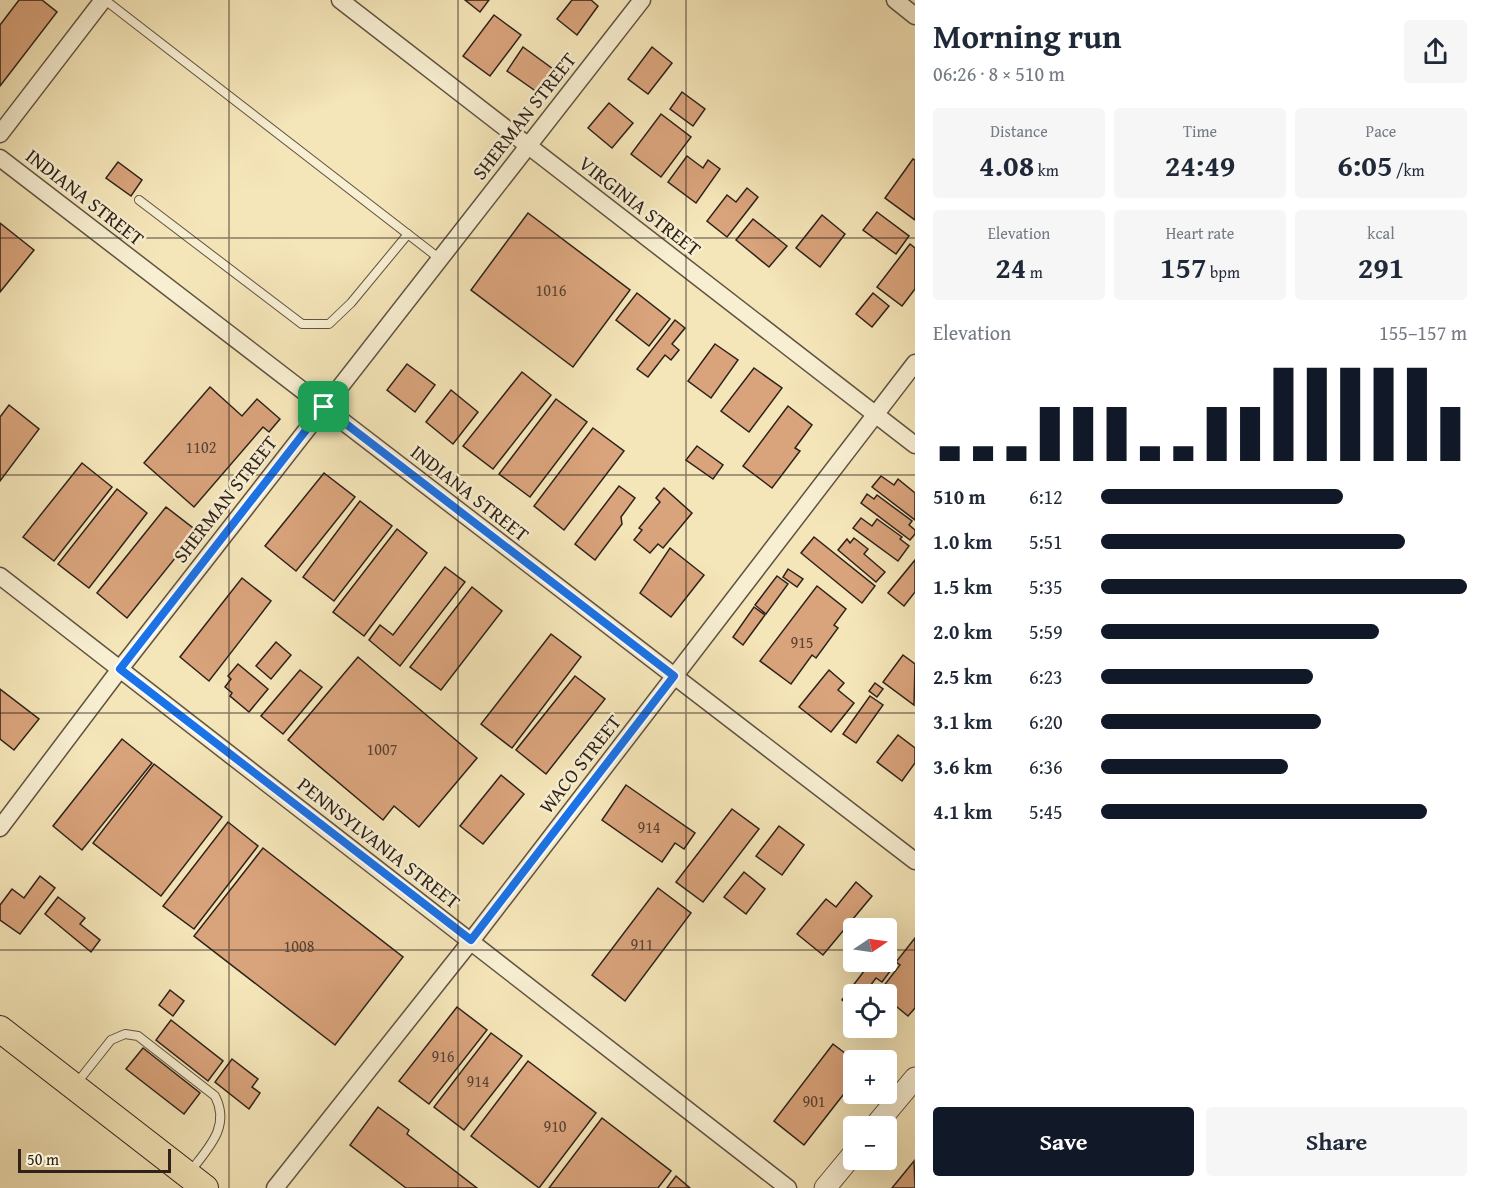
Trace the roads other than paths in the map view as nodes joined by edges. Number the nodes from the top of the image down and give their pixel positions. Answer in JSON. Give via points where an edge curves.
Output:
{"nodes":[{"id":1,"x":104,"y":0,"type":"edge"},
{"id":2,"x":340,"y":0,"type":"edge"},
{"id":3,"x":642,"y":0,"type":"edge"},
{"id":4,"x":895,"y":0,"type":"edge"},
{"id":5,"x":915,"y":16,"type":"edge"},
{"id":6,"x":0,"y":134,"type":"edge"},
{"id":7,"x":528,"y":146,"type":"junction"},
{"id":8,"x":0,"y":158,"type":"edge"},
{"id":9,"x":139,"y":200,"type":"dead end"},
{"id":10,"x":408,"y":234,"type":"junction"},
{"id":11,"x":440,"y":259,"type":"junction"},
{"id":12,"x":915,"y":363,"type":"edge"},
{"id":13,"x":324,"y":407,"type":"junction"},
{"id":14,"x":876,"y":414,"type":"junction"},
{"id":15,"x":915,"y":445,"type":"edge"},
{"id":16,"x":0,"y":576,"type":"edge"},
{"id":17,"x":120,"y":669,"type":"junction"},
{"id":18,"x":674,"y":676,"type":"junction"},
{"id":19,"x":0,"y":828,"type":"edge"},
{"id":20,"x":915,"y":861,"type":"edge"},
{"id":21,"x":471,"y":940,"type":"junction"},
{"id":22,"x":0,"y":1029,"type":"edge"},
{"id":23,"x":914,"y":1080,"type":"edge"},
{"id":24,"x":74,"y":1087,"type":"junction"},
{"id":25,"x":883,"y":1116,"type":"edge"},
{"id":26,"x":843,"y":1166,"type":"edge"},
{"id":27,"x":196,"y":1181,"type":"edge"},
{"id":28,"x":275,"y":1188,"type":"edge"},
{"id":29,"x":788,"y":1188,"type":"edge"},
{"id":30,"x":825,"y":1188,"type":"edge"}],
"edges":[{"from":1,"to":6,"type":"street"},
{"from":1,"to":10,"type":"lane"},
{"from":2,"to":7,"type":"street","name":"VIRGINIA STREET"},
{"from":3,"to":7,"type":"street","name":"SHERMAN STREET"},
{"from":4,"to":5,"type":"street"},
{"from":7,"to":11,"type":"street","name":"SHERMAN STREET"},
{"from":7,"to":14,"type":"street","name":"VIRGINIA STREET"},
{"from":8,"to":13,"type":"street","name":"INDIANA STREET"},
{"from":9,"to":10,"type":"lane","via":[[302,324],[329,324]]},
{"from":10,"to":11,"type":"lane"},
{"from":11,"to":13,"type":"street","name":"SHERMAN STREET"},
{"from":12,"to":14,"type":"street","name":"WACO STREET"},
{"from":13,"to":17,"type":"street","name":"SHERMAN STREET"},
{"from":13,"to":18,"type":"street","name":"INDIANA STREET"},
{"from":14,"to":15,"type":"street","name":"VIRGINIA STREET"},
{"from":14,"to":18,"type":"street","name":"WACO STREET"},
{"from":16,"to":17,"type":"street","name":"PENNSYLVANIA STREET"},
{"from":17,"to":19,"type":"street","name":"SHERMAN STREET"},
{"from":17,"to":21,"type":"street","name":"PENNSYLVANIA STREET"},
{"from":18,"to":20,"type":"street","name":"INDIANA STREET"},
{"from":18,"to":21,"type":"street","name":"WACO STREET"},
{"from":21,"to":28,"type":"street","name":"WACO STREET"},
{"from":21,"to":29,"type":"street","name":"PENNSYLVANIA STREET"},
{"from":22,"to":24,"type":"main road"},
{"from":23,"to":25,"type":"street"},
{"from":24,"to":27,"type":"main road"},
{"from":24,"to":27,"type":"lane","via":[[111,1040],[125,1034],[138,1036],[215,1096],[220,1105],[218,1133]]},
{"from":26,"to":30,"type":"street"}]}
